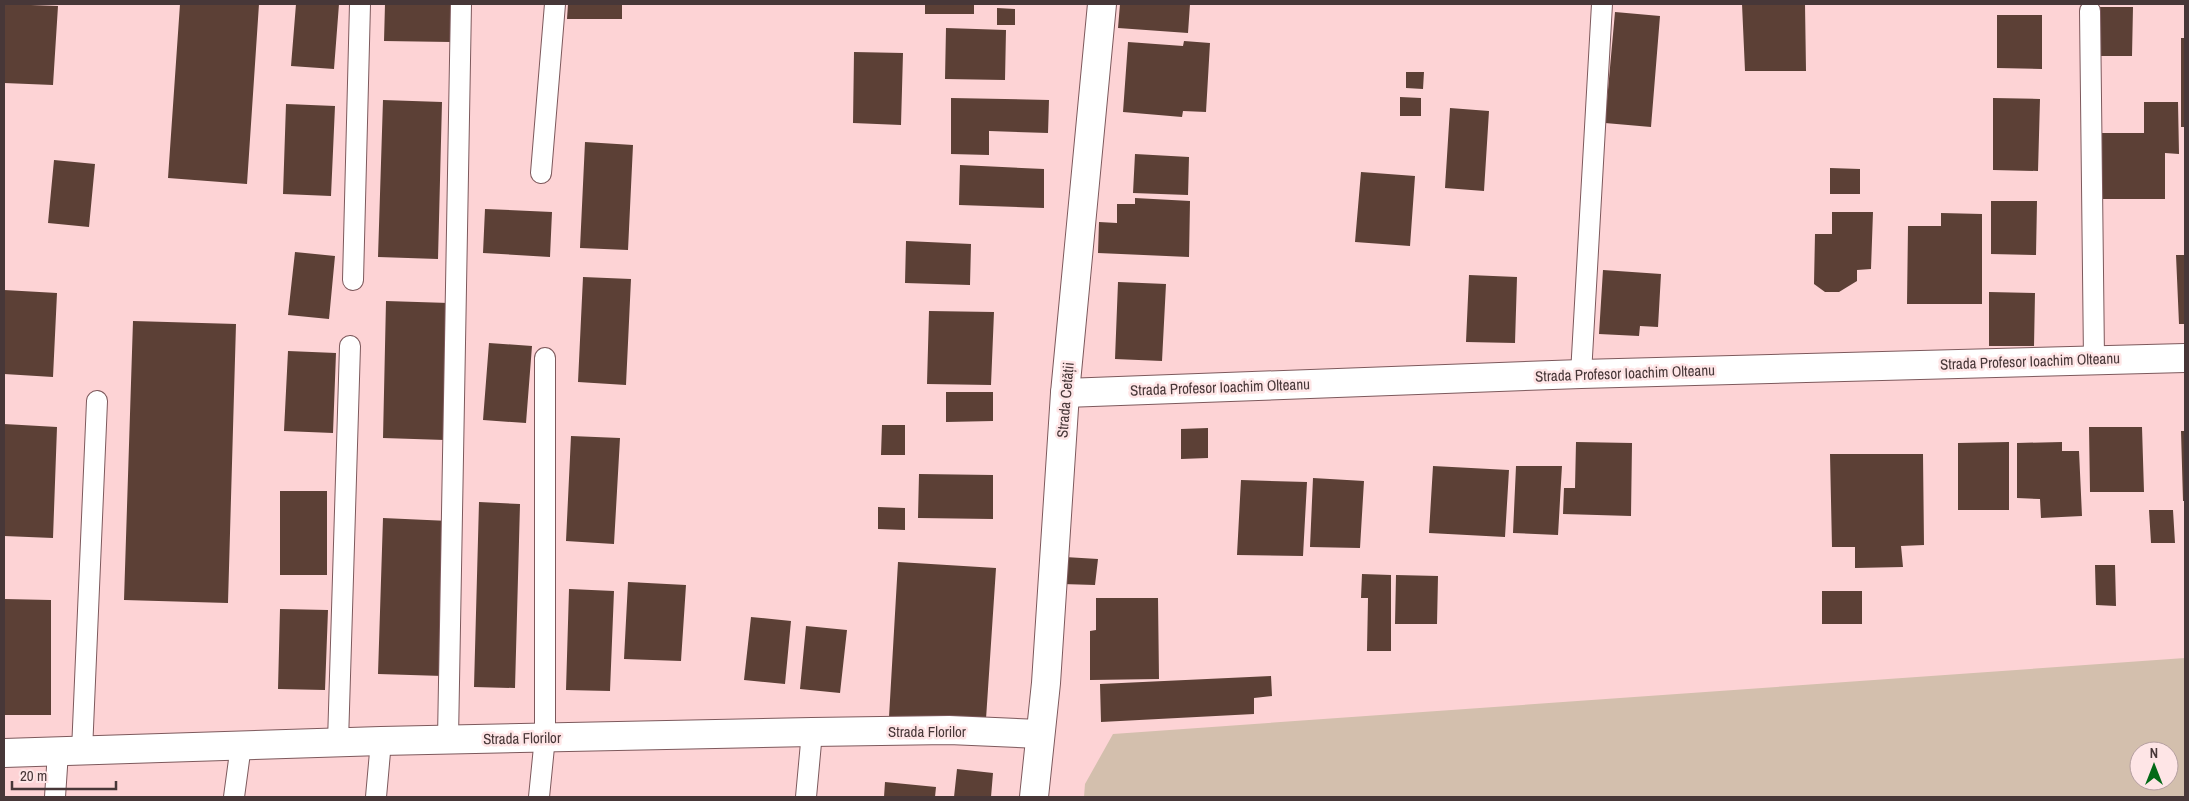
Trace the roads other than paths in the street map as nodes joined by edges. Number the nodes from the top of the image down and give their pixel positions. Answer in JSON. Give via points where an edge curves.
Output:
{"nodes":[{"id":1,"x":360,"y":4,"type":"edge"},
{"id":2,"x":461,"y":4,"type":"edge"},
{"id":3,"x":554,"y":4,"type":"edge"},
{"id":4,"x":1102,"y":4,"type":"edge"},
{"id":5,"x":1602,"y":4,"type":"edge"},
{"id":6,"x":2090,"y":11,"type":"dead end"},
{"id":7,"x":541,"y":173,"type":"dead end"},
{"id":8,"x":353,"y":280,"type":"dead end"},
{"id":9,"x":350,"y":346,"type":"dead end"},
{"id":10,"x":545,"y":358,"type":"dead end"},
{"id":11,"x":2185,"y":358,"type":"edge"},
{"id":12,"x":2094,"y":359,"type":"junction"},
{"id":13,"x":1580,"y":374,"type":"junction"},
{"id":14,"x":1065,"y":393,"type":"junction"},
{"id":15,"x":97,"y":401,"type":"dead end"},
{"id":16,"x":812,"y":732,"type":"junction"},
{"id":17,"x":1040,"y":734,"type":"junction"},
{"id":18,"x":544,"y":737,"type":"junction"},
{"id":19,"x":448,"y":739,"type":"junction"},
{"id":20,"x":381,"y":741,"type":"junction"},
{"id":21,"x":338,"y":742,"type":"junction"},
{"id":22,"x":241,"y":745,"type":"junction"},
{"id":23,"x":70,"y":752,"type":"junction"},
{"id":24,"x":4,"y":753,"type":"edge"},
{"id":25,"x":55,"y":797,"type":"edge"},
{"id":26,"x":234,"y":797,"type":"edge"},
{"id":27,"x":376,"y":797,"type":"edge"},
{"id":28,"x":539,"y":797,"type":"edge"},
{"id":29,"x":806,"y":797,"type":"edge"},
{"id":30,"x":1034,"y":797,"type":"edge"}],
"edges":[{"from":1,"to":8,"type":"lane"},
{"from":2,"to":19,"type":"lane"},
{"from":3,"to":7,"type":"lane"},
{"from":4,"to":14,"type":"street","name":"Strada Cetății"},
{"from":5,"to":13,"type":"lane"},
{"from":6,"to":12,"type":"lane"},
{"from":9,"to":21,"type":"lane"},
{"from":10,"to":18,"type":"lane"},
{"from":11,"to":12,"type":"street","name":"Strada Profesor Ioachim Olteanu"},
{"from":12,"to":13,"type":"street","name":"Strada Profesor Ioachim Olteanu"},
{"from":13,"to":14,"type":"street","name":"Strada Profesor Ioachim Olteanu"},
{"from":14,"to":17,"type":"street","name":"Strada Cetății"},
{"from":15,"to":23,"type":"lane"},
{"from":16,"to":17,"type":"street","name":"Strada Florilor","via":[[949,730]]},
{"from":16,"to":18,"type":"street","name":"Strada Florilor"},
{"from":16,"to":29,"type":"lane"},
{"from":17,"to":30,"type":"street","name":"Strada Cetății"},
{"from":18,"to":19,"type":"street","name":"Strada Florilor"},
{"from":18,"to":28,"type":"lane"},
{"from":19,"to":20,"type":"street","name":"Strada Florilor"},
{"from":20,"to":21,"type":"street","name":"Strada Florilor"},
{"from":20,"to":27,"type":"lane"},
{"from":21,"to":22,"type":"street","name":"Strada Florilor"},
{"from":22,"to":23,"type":"street","name":"Strada Florilor"},
{"from":22,"to":26,"type":"lane"},
{"from":23,"to":24,"type":"street","name":"Strada Florilor"},
{"from":23,"to":25,"type":"lane"}]}
